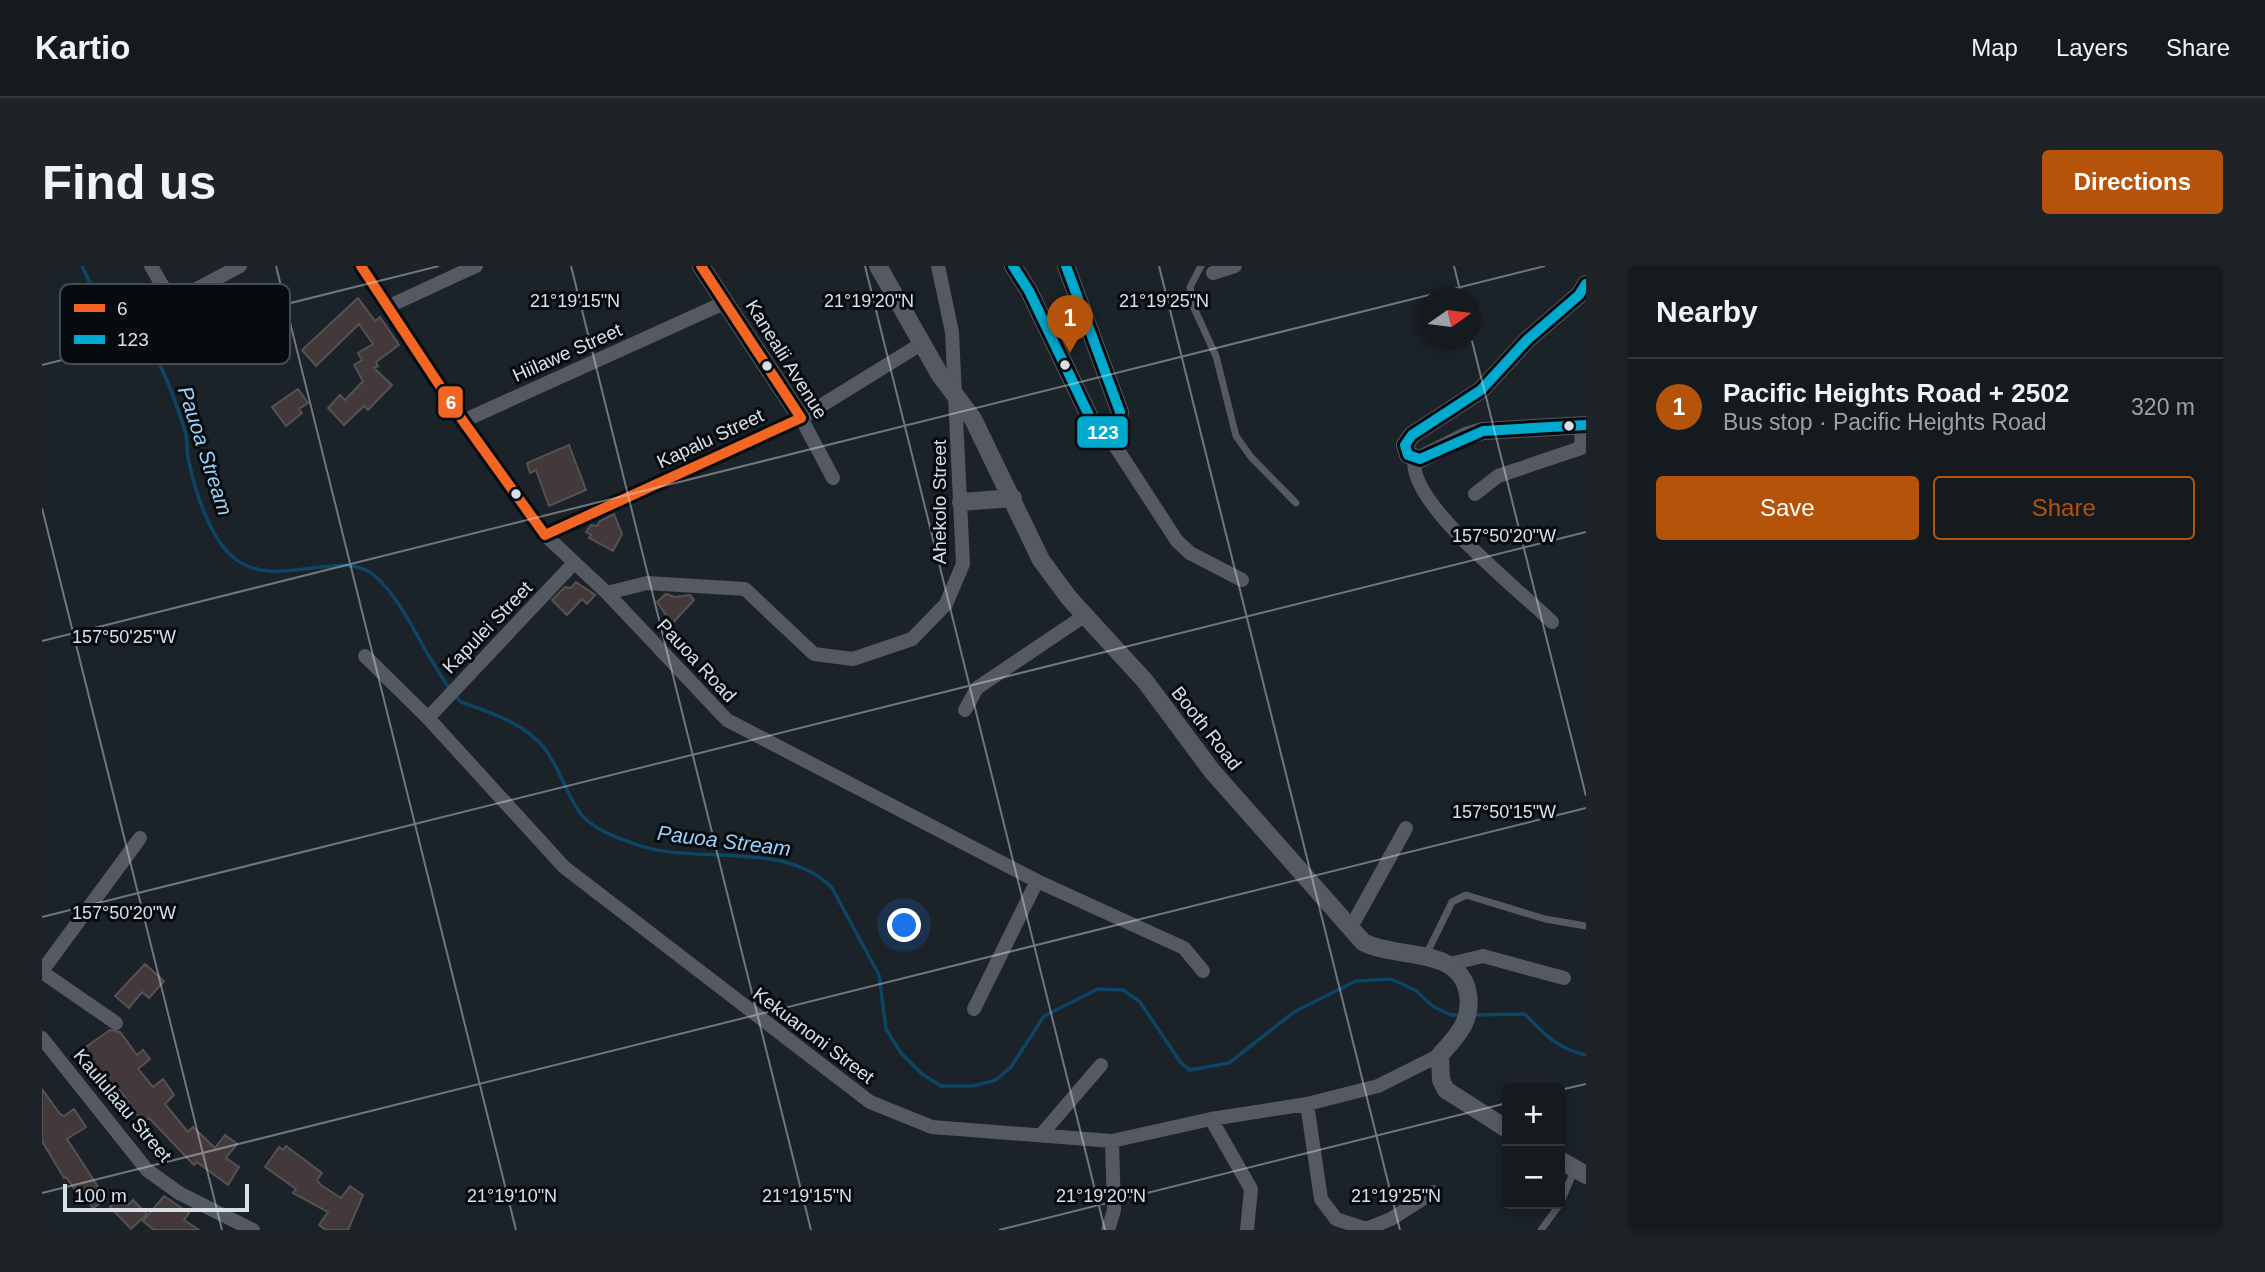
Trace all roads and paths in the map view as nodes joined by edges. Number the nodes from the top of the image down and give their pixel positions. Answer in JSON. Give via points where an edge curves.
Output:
{"nodes":[{"id":1,"x":151,"y":266,"type":"edge"},
{"id":2,"x":240,"y":266,"type":"edge"},
{"id":3,"x":362,"y":266,"type":"edge"},
{"id":4,"x":476,"y":266,"type":"edge"},
{"id":5,"x":701,"y":266,"type":"edge"},
{"id":6,"x":878,"y":266,"type":"edge"},
{"id":7,"x":938,"y":266,"type":"edge"},
{"id":8,"x":1013,"y":266,"type":"edge"},
{"id":9,"x":1066,"y":266,"type":"edge"},
{"id":10,"x":1234,"y":266,"type":"edge"},
{"id":11,"x":1207,"y":269,"type":"edge"},
{"id":12,"x":162,"y":284,"type":"edge"},
{"id":13,"x":206,"y":284,"type":"edge"},
{"id":14,"x":1586,"y":284,"type":"edge"},
{"id":15,"x":726,"y":302,"type":"junction"},
{"id":16,"x":387,"y":306,"type":"junction"},
{"id":17,"x":921,"y":344,"type":"junction"},
{"id":18,"x":957,"y":399,"type":"junction"},
{"id":19,"x":801,"y":418,"type":"junction"},
{"id":20,"x":463,"y":421,"type":"junction"},
{"id":21,"x":1584,"y":425,"type":"edge"},
{"id":22,"x":1108,"y":435,"type":"junction"},
{"id":23,"x":1415,"y":459,"type":"junction"},
{"id":24,"x":833,"y":478,"type":"dead end"},
{"id":25,"x":1475,"y":494,"type":"dead end"},
{"id":26,"x":1013,"y":498,"type":"junction"},
{"id":27,"x":961,"y":502,"type":"junction"},
{"id":28,"x":1296,"y":503,"type":"dead end"},
{"id":29,"x":545,"y":535,"type":"junction"},
{"id":30,"x":574,"y":563,"type":"junction"},
{"id":31,"x":1242,"y":580,"type":"dead end"},
{"id":32,"x":607,"y":593,"type":"junction"},
{"id":33,"x":1084,"y":616,"type":"junction"},
{"id":34,"x":1552,"y":622,"type":"dead end"},
{"id":35,"x":365,"y":656,"type":"dead end"},
{"id":36,"x":965,"y":710,"type":"dead end"},
{"id":37,"x":428,"y":718,"type":"junction"},
{"id":38,"x":1406,"y":828,"type":"dead end"},
{"id":39,"x":140,"y":838,"type":"dead end"},
{"id":40,"x":1037,"y":881,"type":"junction"},
{"id":41,"x":1586,"y":926,"type":"edge"},
{"id":42,"x":1350,"y":929,"type":"junction"},
{"id":43,"x":1425,"y":957,"type":"junction"},
{"id":44,"x":1450,"y":964,"type":"junction"},
{"id":45,"x":1203,"y":971,"type":"dead end"},
{"id":46,"x":42,"y":972,"type":"edge"},
{"id":47,"x":1563,"y":978,"type":"dead end"},
{"id":48,"x":974,"y":1009,"type":"dead end"},
{"id":49,"x":116,"y":1023,"type":"dead end"},
{"id":50,"x":42,"y":1038,"type":"edge"},
{"id":51,"x":1440,"y":1055,"type":"junction"},
{"id":52,"x":1101,"y":1065,"type":"dead end"},
{"id":53,"x":1307,"y":1104,"type":"junction"},
{"id":54,"x":1212,"y":1119,"type":"junction"},
{"id":55,"x":1502,"y":1126,"type":"edge"},
{"id":56,"x":1041,"y":1135,"type":"junction"},
{"id":57,"x":1112,"y":1141,"type":"junction"},
{"id":58,"x":1574,"y":1168,"type":"edge"},
{"id":59,"x":1565,"y":1191,"type":"edge"},
{"id":60,"x":1433,"y":1192,"type":"dead end"},
{"id":61,"x":1556,"y":1209,"type":"edge"},
{"id":62,"x":253,"y":1230,"type":"edge"},
{"id":63,"x":1108,"y":1230,"type":"edge"},
{"id":64,"x":1247,"y":1230,"type":"edge"},
{"id":65,"x":1541,"y":1230,"type":"edge"}],
"edges":[{"from":1,"to":12,"type":"street"},
{"from":2,"to":13,"type":"street"},
{"from":3,"to":16,"type":"street","name":"Pauoa Road"},
{"from":4,"to":16,"type":"street"},
{"from":5,"to":15,"type":"street","name":"Kanealii Avenue"},
{"from":6,"to":17,"type":"street","name":"Booth Road"},
{"from":7,"to":18,"type":"street","name":"Ahekolo Street","via":[[952,332]]},
{"from":8,"to":22,"type":"street","via":[[1096,428]]},
{"from":9,"to":22,"type":"street","via":[[1120,412],[1118,429]]},
{"from":10,"to":11,"type":"street"},
{"from":11,"to":28,"type":"lane","via":[[1190,287],[1194,308],[1216,356],[1236,436]]},
{"from":14,"to":23,"type":"street","via":[[1481,390],[1412,435],[1405,445]]},
{"from":15,"to":19,"type":"street","name":"Kanealii Avenue"},
{"from":15,"to":20,"type":"street","name":"Hiilawe Street"},
{"from":16,"to":20,"type":"street","name":"Pauoa Road"},
{"from":17,"to":18,"type":"street","name":"Booth Road"},
{"from":17,"to":19,"type":"street","name":"Kapalu Street"},
{"from":18,"to":26,"type":"street","name":"Booth Road","via":[[973,419]]},
{"from":18,"to":27,"type":"street","name":"Ahekolo Street"},
{"from":19,"to":24,"type":"street","name":"Kanealii Avenue"},
{"from":19,"to":29,"type":"street","name":"Kapalu Street"},
{"from":20,"to":29,"type":"street","name":"Pauoa Road"},
{"from":21,"to":23,"type":"street","via":[[1483,432]]},
{"from":21,"to":25,"type":"street","via":[[1581,448],[1498,476]]},
{"from":22,"to":31,"type":"street","via":[[1177,541],[1190,553]]},
{"from":23,"to":34,"type":"street","via":[[1413,468],[1420,485],[1447,524]]},
{"from":26,"to":27,"type":"street"},
{"from":26,"to":33,"type":"street","name":"Booth Road","via":[[1041,560]]},
{"from":27,"to":32,"type":"street","name":"Ahekolo Street","via":[[963,564],[946,604],[912,639],[853,659],[814,654],[745,589],[647,583]]},
{"from":29,"to":30,"type":"street","name":"Pauoa Road"},
{"from":30,"to":32,"type":"street","name":"Pauoa Road"},
{"from":30,"to":37,"type":"street","name":"Kapulei Street"},
{"from":32,"to":40,"type":"street","name":"Pauoa Road","via":[[727,720]]},
{"from":33,"to":36,"type":"street","via":[[977,688]]},
{"from":33,"to":42,"type":"street","name":"Booth Road","via":[[1124,656],[1212,771]]},
{"from":35,"to":37,"type":"street","name":"Kekuanoni Street"},
{"from":37,"to":56,"type":"street","name":"Kekuanoni Street","via":[[564,867],[870,1102],[932,1127]]},
{"from":38,"to":42,"type":"street"},
{"from":39,"to":46,"type":"street"},
{"from":40,"to":45,"type":"street","name":"Pauoa Road","via":[[1184,948]]},
{"from":40,"to":48,"type":"street"},
{"from":41,"to":43,"type":"lane","via":[[1466,895],[1452,902]]},
{"from":42,"to":43,"type":"street","name":"Booth Road","via":[[1374,948]]},
{"from":43,"to":44,"type":"street","name":"Booth Road"},
{"from":44,"to":47,"type":"street","via":[[1483,956]]},
{"from":44,"to":51,"type":"street","via":[[1462,977],[1469,1019]]},
{"from":46,"to":49,"type":"street"},
{"from":50,"to":62,"type":"street","name":"Kaululaau Street","via":[[147,1170],[179,1193]]},
{"from":51,"to":53,"type":"street","name":"Kekuanoni Street","via":[[1377,1086]]},
{"from":51,"to":55,"type":"street","via":[[1446,1090]]},
{"from":52,"to":56,"type":"street"},
{"from":53,"to":54,"type":"street","name":"Kekuanoni Street"},
{"from":53,"to":60,"type":"street","via":[[1321,1199],[1336,1219],[1366,1229]]},
{"from":54,"to":57,"type":"street","name":"Kekuanoni Street"},
{"from":54,"to":64,"type":"street","via":[[1251,1189]]},
{"from":56,"to":57,"type":"street","name":"Kekuanoni Street"},
{"from":57,"to":63,"type":"street","via":[[1114,1210]]},
{"from":58,"to":59,"type":"lane"},
{"from":61,"to":65,"type":"lane"}]}
